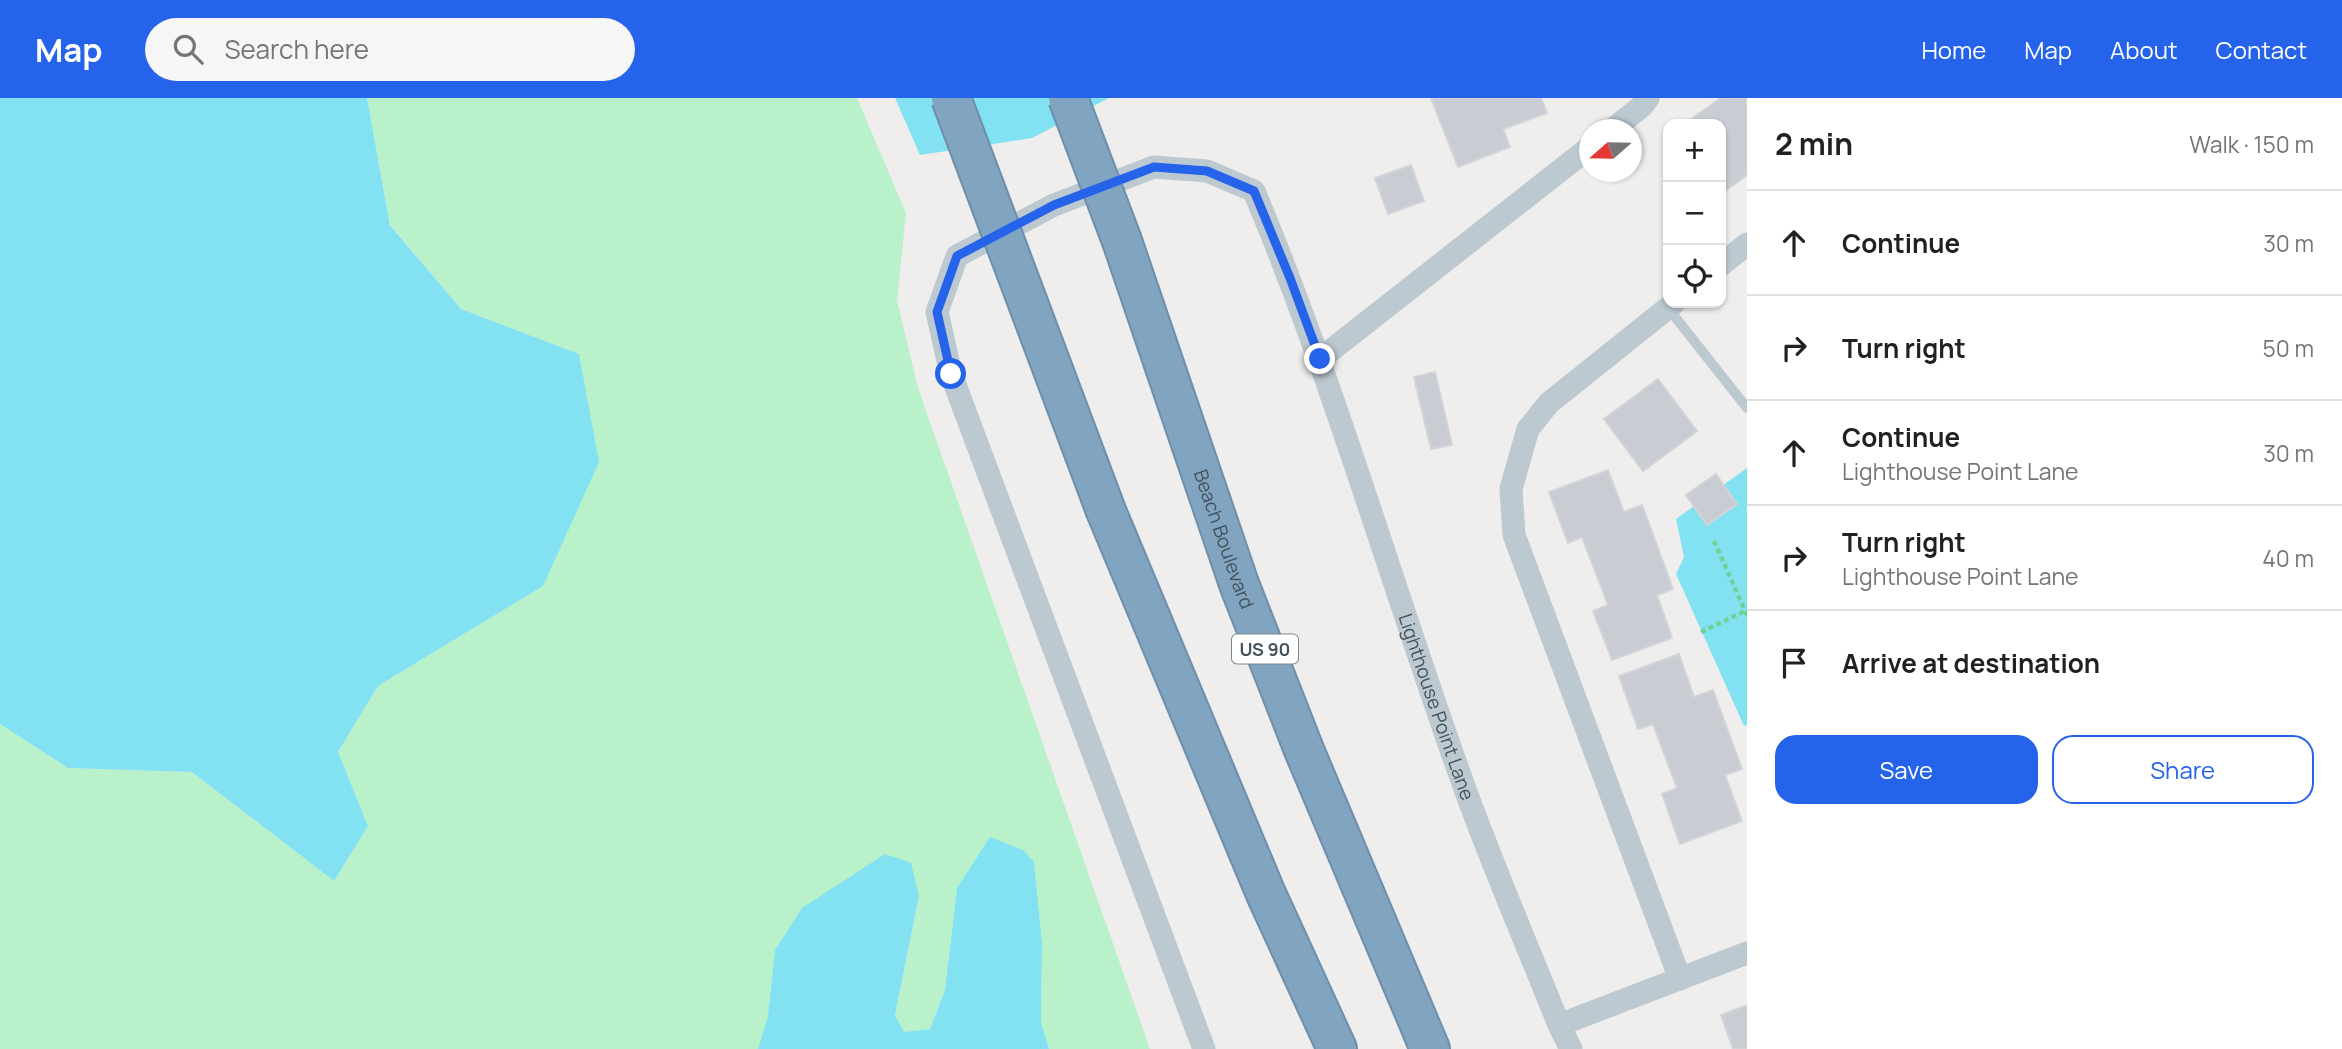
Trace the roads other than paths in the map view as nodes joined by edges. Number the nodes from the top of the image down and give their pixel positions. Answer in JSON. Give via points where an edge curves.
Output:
{"nodes":[{"id":1,"x":951,"y":98,"type":"edge"},
{"id":2,"x":1068,"y":98,"type":"edge"},
{"id":3,"x":1648,"y":98,"type":"edge"},
{"id":4,"x":1624,"y":119,"type":"edge"},
{"id":5,"x":1579,"y":156,"type":"edge"},
{"id":6,"x":1747,"y":244,"type":"edge"},
{"id":7,"x":1726,"y":261,"type":"edge"},
{"id":8,"x":1667,"y":308,"type":"edge"},
{"id":9,"x":1673,"y":308,"type":"edge"},
{"id":10,"x":1320,"y":359,"type":"junction"},
{"id":11,"x":1747,"y":408,"type":"edge"},
{"id":12,"x":1747,"y":953,"type":"edge"},
{"id":13,"x":1681,"y":979,"type":"junction"},
{"id":14,"x":1559,"y":1025,"type":"junction"},
{"id":15,"x":1204,"y":1049,"type":"edge"},
{"id":16,"x":1337,"y":1049,"type":"edge"},
{"id":17,"x":1430,"y":1049,"type":"edge"},
{"id":18,"x":1571,"y":1049,"type":"edge"}],
"edges":[{"from":1,"to":16,"type":"highway","bridge":true,"via":[[1106,511],[1261,882]]},
{"from":2,"to":17,"type":"highway","name":"Beach Boulevard","number":"US 90","bridge":true,"via":[[1239,584]]},
{"from":3,"to":4,"type":"street"},
{"from":5,"to":10,"type":"street"},
{"from":6,"to":7,"type":"street"},
{"from":8,"to":13,"type":"street","via":[[1549,403],[1528,429],[1511,489],[1514,535]]},
{"from":9,"to":11,"type":"lane"},
{"from":10,"to":14,"type":"street","name":"Lighthouse Point Lane","via":[[1466,790]]},
{"from":10,"to":15,"type":"street","name":"Lighthouse Point Lane","via":[[1254,191],[1207,171],[1154,167],[1054,205],[957,256],[937,312],[951,374]]},
{"from":12,"to":13,"type":"street"},
{"from":13,"to":14,"type":"street"},
{"from":14,"to":18,"type":"street","name":"Lighthouse Point Lane"}]}
